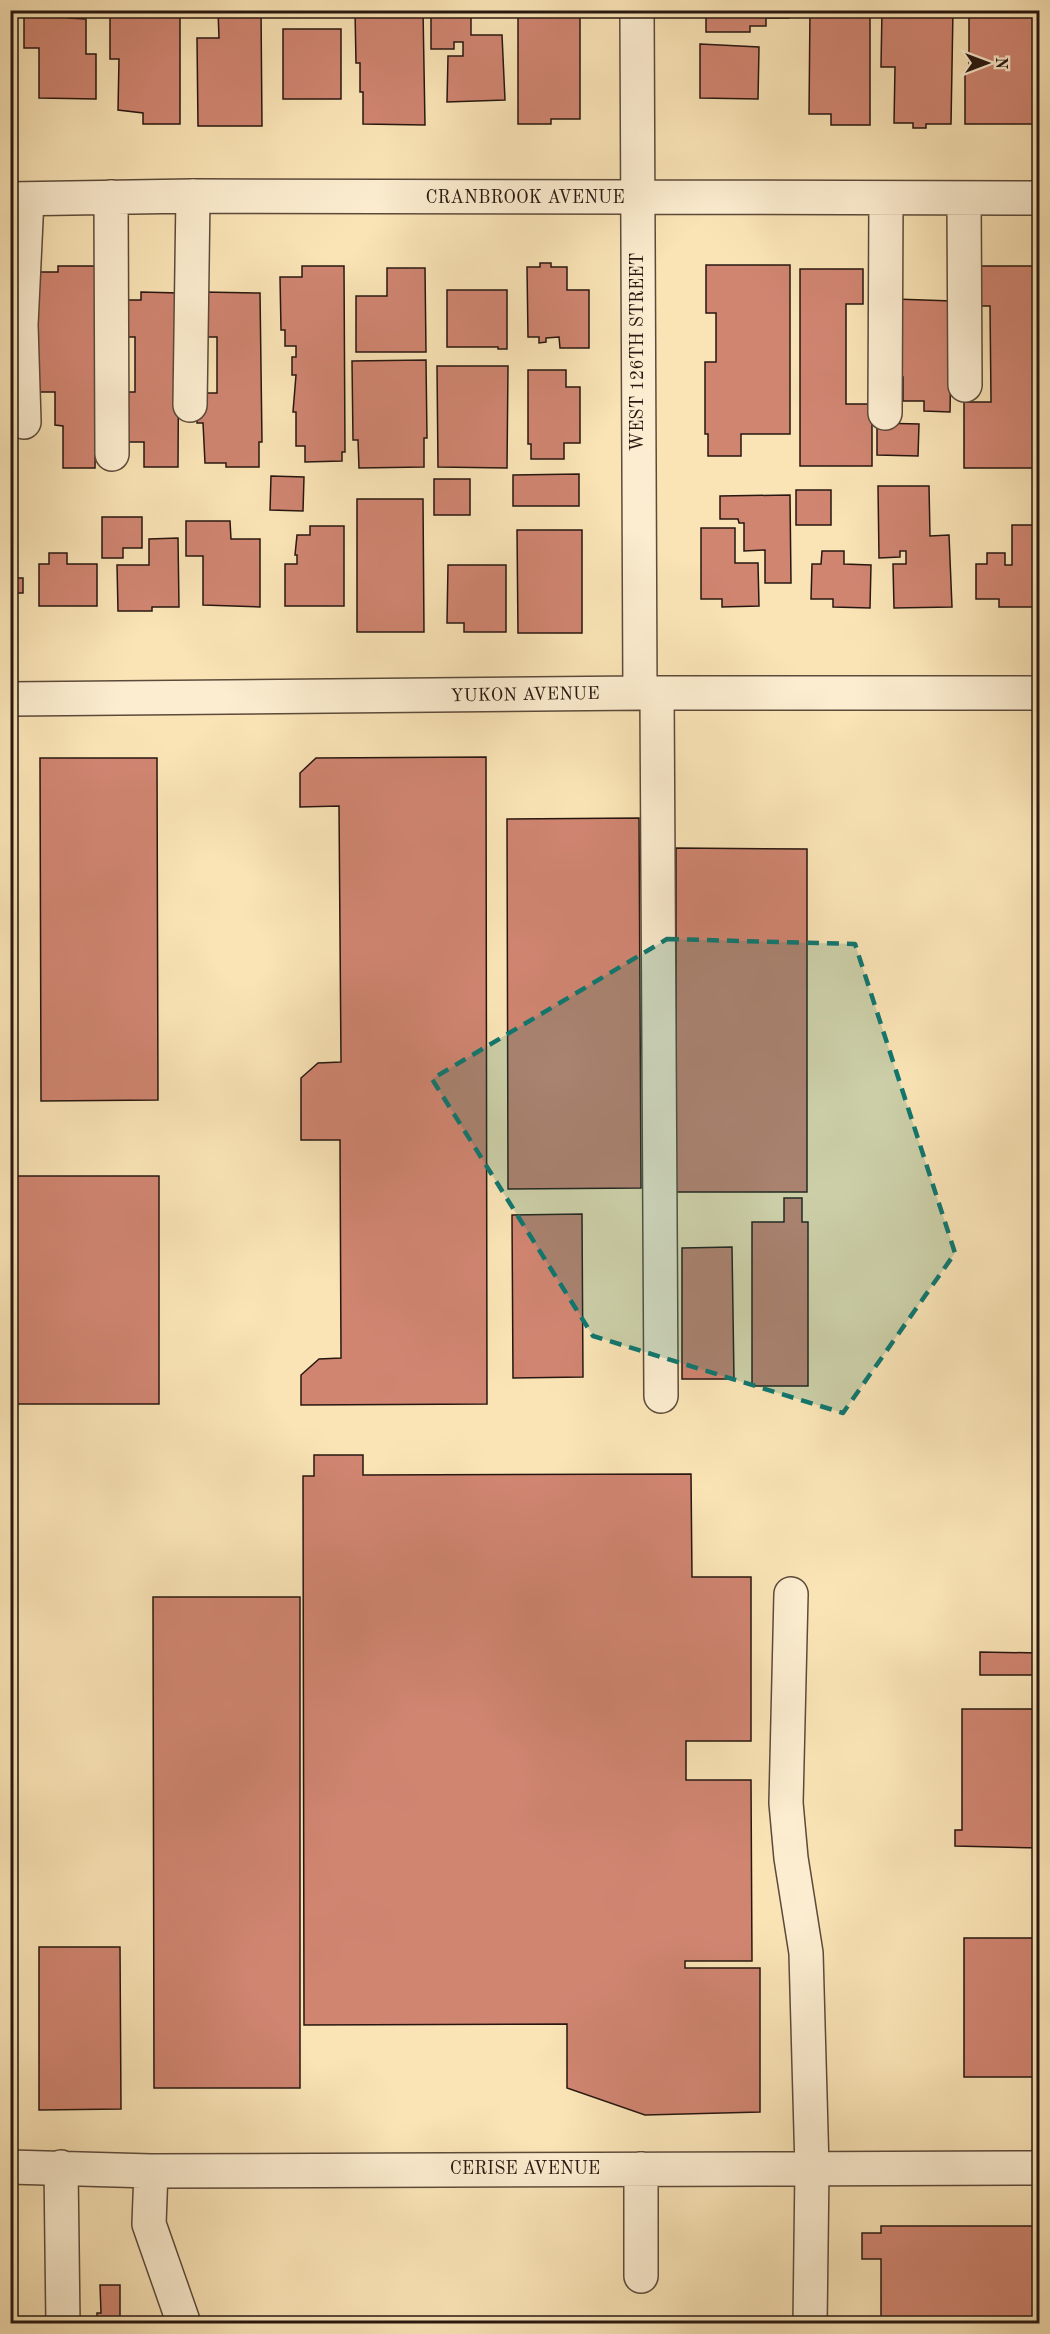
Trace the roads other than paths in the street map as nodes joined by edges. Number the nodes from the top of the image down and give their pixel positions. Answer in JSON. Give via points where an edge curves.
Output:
{"nodes":[{"id":1,"x":637,"y":10,"type":"edge"},
{"id":2,"x":193,"y":196,"type":"junction"},
{"id":3,"x":111,"y":197,"type":"junction"},
{"id":4,"x":638,"y":198,"type":"junction"},
{"id":5,"x":877,"y":198,"type":"junction"},
{"id":6,"x":964,"y":198,"type":"junction"},
{"id":7,"x":1040,"y":198,"type":"edge"},
{"id":8,"x":19,"y":199,"type":"edge"},
{"id":9,"x":10,"y":304,"type":"edge"},
{"id":10,"x":965,"y":385,"type":"dead end"},
{"id":11,"x":865,"y":387,"type":"dead end"},
{"id":12,"x":190,"y":405,"type":"dead end"},
{"id":13,"x":885,"y":413,"type":"dead end"},
{"id":14,"x":112,"y":454,"type":"dead end"},
{"id":15,"x":648,"y":693,"type":"junction"},
{"id":16,"x":1040,"y":693,"type":"edge"},
{"id":17,"x":10,"y":699,"type":"edge"},
{"id":18,"x":661,"y":1396,"type":"dead end"},
{"id":19,"x":791,"y":1594,"type":"dead end"},
{"id":20,"x":10,"y":2167,"type":"edge"},
{"id":21,"x":61,"y":2167,"type":"junction"},
{"id":22,"x":812,"y":2168,"type":"junction"},
{"id":23,"x":1040,"y":2168,"type":"edge"},
{"id":24,"x":641,"y":2169,"type":"junction"},
{"id":25,"x":151,"y":2171,"type":"junction"},
{"id":26,"x":641,"y":2276,"type":"dead end"},
{"id":27,"x":63,"y":2324,"type":"edge"},
{"id":28,"x":184,"y":2324,"type":"edge"},
{"id":29,"x":810,"y":2324,"type":"edge"}],
"edges":[{"from":1,"to":4,"type":"street","name":"WEST 126TH STREET"},
{"from":2,"to":3,"type":"street","name":"CRANBROOK AVENUE"},
{"from":2,"to":4,"type":"street","name":"CRANBROOK AVENUE"},
{"from":2,"to":12,"type":"street"},
{"from":3,"to":8,"type":"street","name":"CRANBROOK AVENUE"},
{"from":3,"to":14,"type":"street"},
{"from":4,"to":5,"type":"street","name":"CRANBROOK AVENUE"},
{"from":4,"to":15,"type":"street","name":"WEST 126TH STREET"},
{"from":5,"to":6,"type":"street","name":"CRANBROOK AVENUE"},
{"from":5,"to":11,"type":"street"},
{"from":5,"to":13,"type":"street"},
{"from":6,"to":7,"type":"street","name":"CRANBROOK AVENUE"},
{"from":6,"to":10,"type":"street"},
{"from":8,"to":9,"type":"street","via":[[18,422]]},
{"from":15,"to":16,"type":"street","name":"YUKON AVENUE"},
{"from":15,"to":17,"type":"street","name":"YUKON AVENUE"},
{"from":15,"to":18,"type":"street","name":"WEST 126TH STREET"},
{"from":19,"to":22,"type":"street","via":[[786,1803],[806,1953]]},
{"from":20,"to":21,"type":"street","name":"CERISE AVENUE"},
{"from":21,"to":25,"type":"street","name":"CERISE AVENUE"},
{"from":21,"to":27,"type":"street"},
{"from":22,"to":23,"type":"street","name":"CERISE AVENUE"},
{"from":22,"to":24,"type":"street","name":"CERISE AVENUE"},
{"from":22,"to":29,"type":"street"},
{"from":24,"to":25,"type":"street","name":"CERISE AVENUE"},
{"from":24,"to":26,"type":"street"},
{"from":25,"to":28,"type":"street","via":[[149,2224]]}]}
